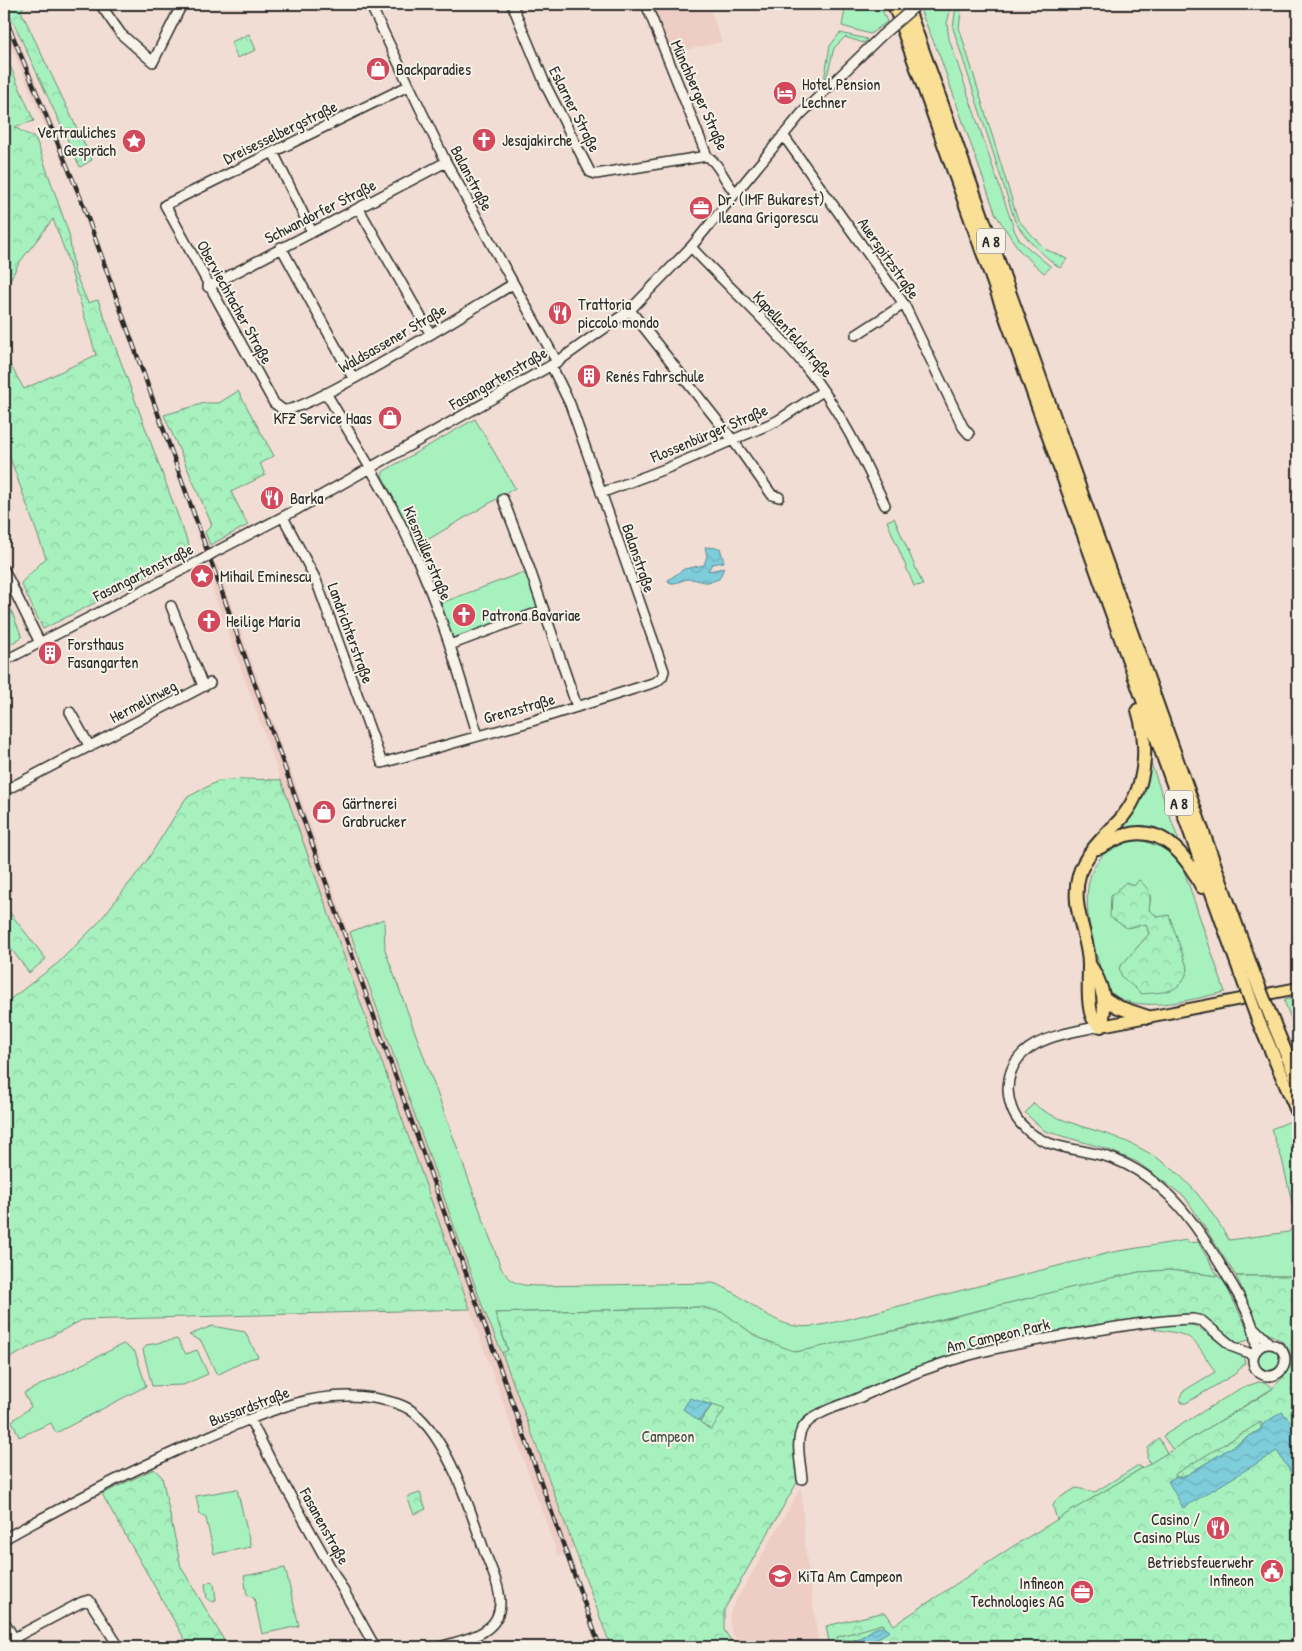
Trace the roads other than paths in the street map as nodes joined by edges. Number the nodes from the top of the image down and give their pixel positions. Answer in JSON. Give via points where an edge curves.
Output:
{"nodes":[{"id":1,"x":100,"y":4,"type":"edge"},
{"id":2,"x":182,"y":4,"type":"edge"},
{"id":3,"x":370,"y":4,"type":"edge"},
{"id":4,"x":512,"y":4,"type":"edge"},
{"id":5,"x":646,"y":4,"type":"edge"},
{"id":6,"x":894,"y":4,"type":"edge"},
{"id":7,"x":906,"y":4,"type":"edge"},
{"id":8,"x":918,"y":4,"type":"edge"},
{"id":9,"x":408,"y":86,"type":"junction"},
{"id":10,"x":783,"y":135,"type":"junction"},
{"id":11,"x":273,"y":152,"type":"junction"},
{"id":12,"x":707,"y":156,"type":"junction"},
{"id":13,"x":446,"y":162,"type":"junction"},
{"id":14,"x":736,"y":193,"type":"junction"},
{"id":15,"x":165,"y":205,"type":"joint"},
{"id":16,"x":359,"y":209,"type":"junction"},
{"id":17,"x":312,"y":232,"type":"junction"},
{"id":18,"x":280,"y":247,"type":"junction"},
{"id":19,"x":691,"y":247,"type":"junction"},
{"id":20,"x":513,"y":284,"type":"junction"},
{"id":21,"x":208,"y":287,"type":"junction"},
{"id":22,"x":904,"y":304,"type":"junction"},
{"id":23,"x":630,"y":310,"type":"junction"},
{"id":24,"x":430,"y":333,"type":"junction"},
{"id":25,"x":856,"y":335,"type":"dead end"},
{"id":26,"x":554,"y":363,"type":"junction"},
{"id":27,"x":353,"y":378,"type":"junction"},
{"id":28,"x":824,"y":391,"type":"junction"},
{"id":29,"x":326,"y":393,"type":"junction"},
{"id":30,"x":283,"y":410,"type":"joint"},
{"id":31,"x":969,"y":434,"type":"dead end"},
{"id":32,"x":732,"y":439,"type":"junction"},
{"id":33,"x":370,"y":468,"type":"junction"},
{"id":34,"x":601,"y":493,"type":"junction"},
{"id":35,"x":778,"y":497,"type":"dead end"},
{"id":36,"x":503,"y":499,"type":"dead end"},
{"id":37,"x":885,"y":505,"type":"dead end"},
{"id":38,"x":283,"y":517,"type":"junction"},
{"id":39,"x":4,"y":570,"type":"edge"},
{"id":40,"x":171,"y":606,"type":"dead end"},
{"id":41,"x":544,"y":610,"type":"junction"},
{"id":42,"x":40,"y":643,"type":"junction"},
{"id":43,"x":450,"y":645,"type":"junction"},
{"id":44,"x":4,"y":661,"type":"edge"},
{"id":45,"x":662,"y":677,"type":"joint"},
{"id":46,"x":1136,"y":680,"type":"junction"},
{"id":47,"x":577,"y":707,"type":"junction"},
{"id":48,"x":70,"y":712,"type":"dead end"},
{"id":49,"x":478,"y":736,"type":"junction"},
{"id":50,"x":90,"y":747,"type":"junction"},
{"id":51,"x":382,"y":763,"type":"joint"},
{"id":52,"x":4,"y":790,"type":"edge"},
{"id":53,"x":1095,"y":849,"type":"junction"},
{"id":54,"x":1223,"y":926,"type":"junction"},
{"id":55,"x":1089,"y":964,"type":"junction"},
{"id":56,"x":1247,"y":973,"type":"junction"},
{"id":57,"x":1298,"y":988,"type":"edge"},
{"id":58,"x":1104,"y":998,"type":"junction"},
{"id":59,"x":1148,"y":1017,"type":"junction"},
{"id":60,"x":1264,"y":1018,"type":"junction"},
{"id":61,"x":1101,"y":1026,"type":"junction"},
{"id":62,"x":1284,"y":1048,"type":"junction"},
{"id":63,"x":1298,"y":1074,"type":"edge"},
{"id":64,"x":1298,"y":1082,"type":"edge"},
{"id":65,"x":1298,"y":1113,"type":"edge"},
{"id":66,"x":1253,"y":1327,"type":"junction"},
{"id":67,"x":1254,"y":1338,"type":"junction"},
{"id":68,"x":1270,"y":1344,"type":"junction"},
{"id":69,"x":1233,"y":1347,"type":"junction"},
{"id":70,"x":1256,"y":1352,"type":"junction"},
{"id":71,"x":250,"y":1418,"type":"junction"},
{"id":72,"x":802,"y":1479,"type":"dead end"},
{"id":73,"x":4,"y":1539,"type":"edge"},
{"id":74,"x":4,"y":1620,"type":"edge"},
{"id":75,"x":14,"y":1638,"type":"junction"},
{"id":76,"x":19,"y":1647,"type":"edge"},
{"id":77,"x":120,"y":1647,"type":"edge"},
{"id":78,"x":375,"y":1647,"type":"edge"},
{"id":79,"x":440,"y":1647,"type":"edge"}],
"edges":[{"from":1,"to":2,"type":"street","via":[[121,34],[154,62]]},
{"from":3,"to":9,"type":"street","name":"Balanstraße"},
{"from":4,"to":12,"type":"street","name":"Eslarner Straße","via":[[546,86],[590,172],[596,174]]},
{"from":5,"to":12,"type":"street","name":"Münchberger Straße"},
{"from":6,"to":46,"type":"highway","number":"A 8"},
{"from":7,"to":56,"type":"highway","number":"A 8"},
{"from":8,"to":10,"type":"street","name":"Fasangartenstraße","bridge":true,"via":[[826,87]]},
{"from":9,"to":11,"type":"street","name":"Dreisesselbergstraße"},
{"from":9,"to":13,"type":"street","name":"Balanstraße"},
{"from":10,"to":14,"type":"street","name":"Fasangartenstraße"},
{"from":10,"to":22,"type":"street","name":"Auerspitzstraße"},
{"from":11,"to":15,"type":"street","name":"Dreisesselbergstraße"},
{"from":11,"to":17,"type":"street"},
{"from":12,"to":14,"type":"street","name":"Münchberger Straße"},
{"from":13,"to":16,"type":"street","name":"Schwandorfer Straße"},
{"from":13,"to":20,"type":"street","name":"Balanstraße"},
{"from":14,"to":19,"type":"street","name":"Fasangartenstraße"},
{"from":15,"to":21,"type":"street","name":"Oberviechtacher Straße"},
{"from":16,"to":17,"type":"street","name":"Schwandorfer Straße"},
{"from":16,"to":24,"type":"street"},
{"from":17,"to":18,"type":"street","name":"Schwandorfer Straße"},
{"from":18,"to":21,"type":"street","name":"Schwandorfer Straße"},
{"from":18,"to":27,"type":"street"},
{"from":19,"to":23,"type":"street","name":"Fasangartenstraße"},
{"from":19,"to":28,"type":"street","name":"Kapellenfeldstraße","via":[[782,341]]},
{"from":20,"to":24,"type":"street","name":"Waldsassener Straße"},
{"from":20,"to":26,"type":"street","name":"Balanstraße"},
{"from":21,"to":30,"type":"street","name":"Oberviechtacher Straße","via":[[274,403]]},
{"from":22,"to":25,"type":"street"},
{"from":22,"to":31,"type":"street","name":"Auerspitzstraße"},
{"from":23,"to":26,"type":"street","name":"Fasangartenstraße"},
{"from":23,"to":32,"type":"street"},
{"from":24,"to":27,"type":"street","name":"Waldsassener Straße"},
{"from":26,"to":33,"type":"street","name":"Fasangartenstraße"},
{"from":26,"to":34,"type":"street","name":"Balanstraße"},
{"from":27,"to":29,"type":"street","name":"Waldsassener Straße"},
{"from":28,"to":32,"type":"street","name":"Flossenbürger Straße","via":[[777,421]]},
{"from":28,"to":37,"type":"street","name":"Kapellenfeldstraße","via":[[852,437]]},
{"from":29,"to":30,"type":"street","name":"Waldsassener Straße","via":[[295,409]]},
{"from":29,"to":33,"type":"street","name":"Kiesmüllerstraße"},
{"from":32,"to":34,"type":"street","name":"Flossenbürger Straße"},
{"from":32,"to":35,"type":"street","via":[[772,495]]},
{"from":33,"to":38,"type":"street","name":"Fasangartenstraße"},
{"from":33,"to":43,"type":"street","name":"Kiesmüllerstraße","via":[[419,564]]},
{"from":34,"to":45,"type":"street","name":"Balanstraße","via":[[664,671]]},
{"from":36,"to":41,"type":"street"},
{"from":38,"to":42,"type":"street","name":"Fasangartenstraße","bridge":true},
{"from":38,"to":51,"type":"street","name":"Landrichterstraße","via":[[316,580]]},
{"from":39,"to":42,"type":"street"},
{"from":40,"to":50,"type":"street","name":"Hermelinweg","via":[[206,684]]},
{"from":41,"to":43,"type":"street"},
{"from":41,"to":47,"type":"street"},
{"from":42,"to":44,"type":"street","name":"Fasangartenstraße"},
{"from":43,"to":49,"type":"street","name":"Kiesmüllerstraße"},
{"from":45,"to":47,"type":"street","name":"Grenzstraße","via":[[656,682]]},
{"from":46,"to":53,"type":"highway","via":[[1133,693],[1142,721],[1143,773],[1128,809]]},
{"from":46,"to":54,"type":"highway","number":"A 8"},
{"from":47,"to":49,"type":"street","name":"Grenzstraße"},
{"from":48,"to":50,"type":"street"},
{"from":49,"to":51,"type":"street","name":"Grenzstraße"},
{"from":50,"to":52,"type":"street","name":"Hermelinweg"},
{"from":53,"to":54,"type":"highway","via":[[1138,833],[1168,842],[1190,864]]},
{"from":53,"to":55,"type":"highway","via":[[1081,869],[1077,891]]},
{"from":54,"to":56,"type":"highway","number":"A 8"},
{"from":55,"to":58,"type":"highway"},
{"from":55,"to":61,"type":"highway","via":[[1093,1018]]},
{"from":56,"to":60,"type":"highway","number":"A 8","bridge":true},
{"from":57,"to":59,"type":"main road"},
{"from":58,"to":59,"type":"highway","via":[[1118,1007]]},
{"from":58,"to":61,"type":"highway"},
{"from":59,"to":61,"type":"main road"},
{"from":60,"to":62,"type":"highway","number":"A 8"},
{"from":60,"to":65,"type":"highway","number":"A 8"},
{"from":61,"to":66,"type":"street","via":[[1047,1038],[1025,1051],[1013,1067],[1008,1088],[1014,1116],[1039,1139],[1110,1158],[1144,1175],[1173,1198],[1208,1244]]},
{"from":62,"to":63,"type":"highway"},
{"from":62,"to":64,"type":"highway","number":"A 8"},
{"from":66,"to":67,"type":"street"},
{"from":66,"to":68,"type":"street"},
{"from":67,"to":69,"type":"street","via":[[1248,1346]]},
{"from":67,"to":70,"type":"street"},
{"from":68,"to":70,"type":"street"},
{"from":68,"to":70,"type":"street","via":[[1280,1348],[1285,1356],[1284,1366],[1278,1374],[1265,1376],[1260,1373],[1253,1362]]},
{"from":69,"to":70,"type":"street","name":"Am Campeon Park"},
{"from":69,"to":72,"type":"street","name":"Am Campeon Park","via":[[1202,1320],[1186,1319],[1038,1340],[935,1366],[826,1412],[808,1423],[799,1439]]},
{"from":71,"to":73,"type":"street","name":"Bussardstraße","via":[[109,1482]]},
{"from":71,"to":78,"type":"street","name":"Fasanenstraße"},
{"from":71,"to":79,"type":"street","name":"Bussardstraße","via":[[294,1403],[349,1397],[394,1403],[409,1408],[423,1421],[461,1487],[499,1592],[500,1603],[496,1619],[488,1628]]},
{"from":74,"to":75,"type":"street"},
{"from":75,"to":76,"type":"street"},
{"from":75,"to":77,"type":"street","via":[[89,1600]]}]}
